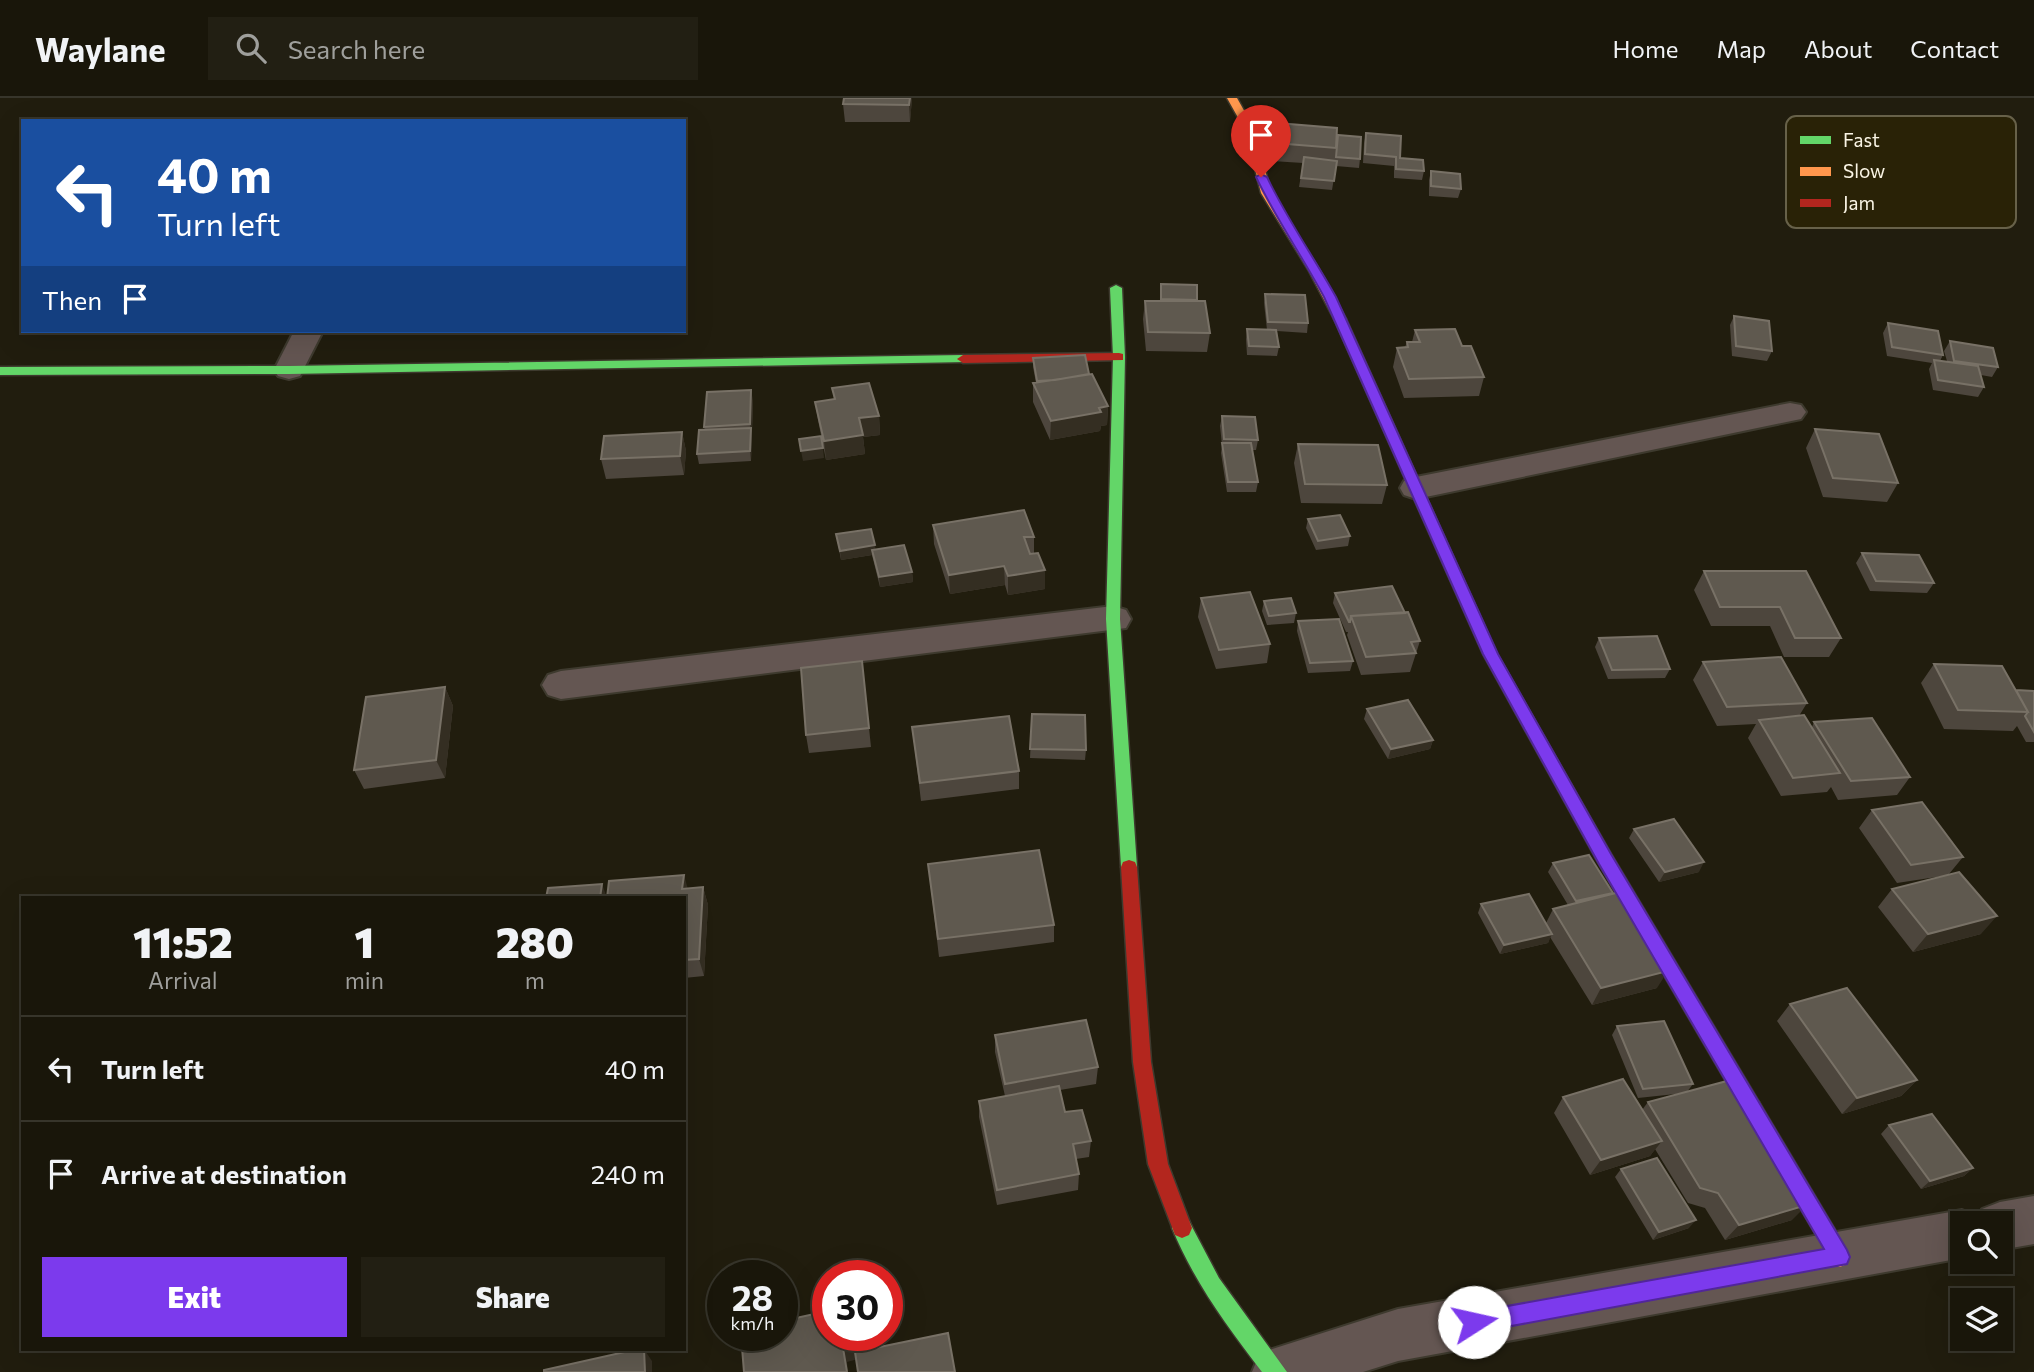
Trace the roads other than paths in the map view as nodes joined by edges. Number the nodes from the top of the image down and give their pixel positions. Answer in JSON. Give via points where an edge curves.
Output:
{"nodes":[{"id":1,"x":1232,"y":98,"type":"edge"},
{"id":2,"x":1116,"y":288,"type":"dead end"},
{"id":3,"x":307,"y":333,"type":"edge"},
{"id":4,"x":1119,"y":357,"type":"junction"},
{"id":5,"x":289,"y":370,"type":"junction"},
{"id":6,"x":0,"y":371,"type":"edge"},
{"id":7,"x":1790,"y":412,"type":"dead end"},
{"id":8,"x":1416,"y":488,"type":"junction"},
{"id":9,"x":1113,"y":619,"type":"junction"},
{"id":10,"x":561,"y":685,"type":"dead end"},
{"id":11,"x":2034,"y":1220,"type":"edge"},
{"id":12,"x":2013,"y":1224,"type":"edge"},
{"id":13,"x":1950,"y":1236,"type":"edge"},
{"id":14,"x":1840,"y":1257,"type":"junction"},
{"id":15,"x":1277,"y":1372,"type":"edge"}],
"edges":[{"from":1,"to":8,"type":"street","via":[[1256,143],[1265,191],[1330,297]]},
{"from":2,"to":4,"type":"street"},
{"from":3,"to":5,"type":"street"},
{"from":4,"to":5,"type":"street"},
{"from":4,"to":9,"type":"street"},
{"from":5,"to":6,"type":"street"},
{"from":7,"to":8,"type":"street"},
{"from":8,"to":14,"type":"street","via":[[1490,654]]},
{"from":9,"to":10,"type":"street"},
{"from":9,"to":15,"type":"street","via":[[1142,1062],[1158,1164],[1188,1245],[1221,1300]]},
{"from":11,"to":12,"type":"street"},
{"from":13,"to":14,"type":"street"},
{"from":14,"to":15,"type":"street","via":[[1398,1335]]}]}
